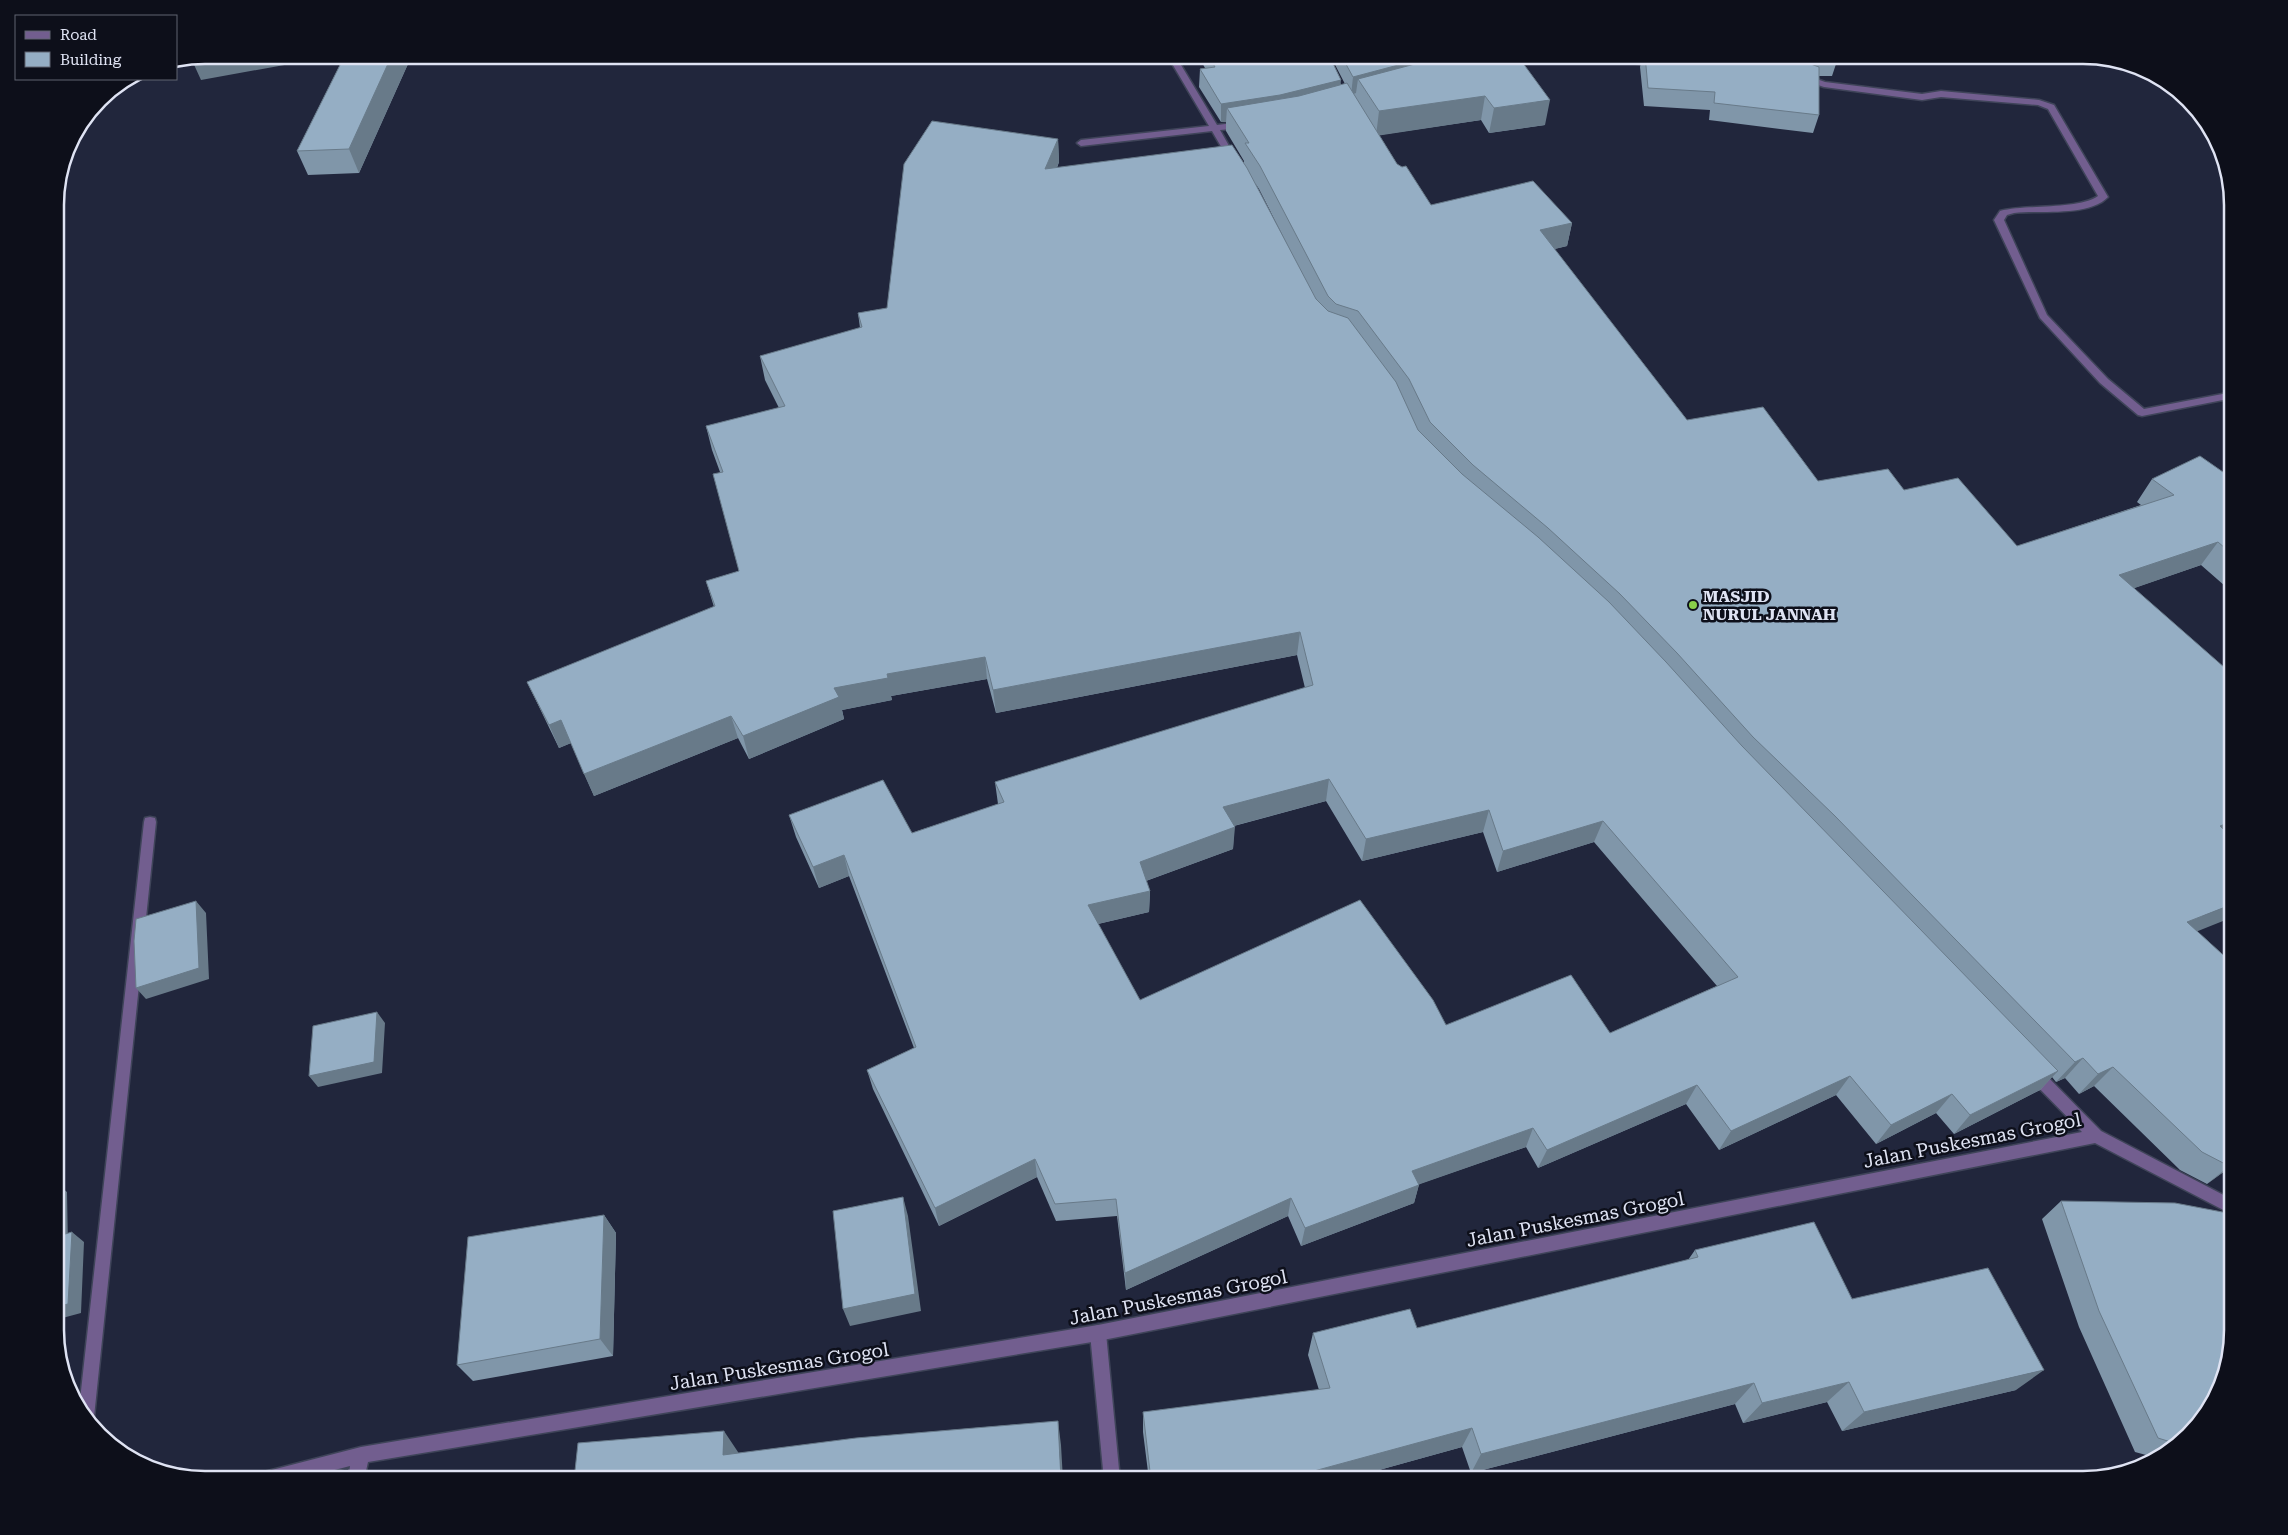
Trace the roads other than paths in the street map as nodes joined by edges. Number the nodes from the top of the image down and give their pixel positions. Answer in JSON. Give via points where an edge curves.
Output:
{"nodes":[{"id":1,"x":1176,"y":64,"type":"edge"},
{"id":2,"x":1654,"y":64,"type":"edge"},
{"id":3,"x":1670,"y":66,"type":"edge"},
{"id":4,"x":1793,"y":77,"type":"edge"},
{"id":5,"x":1255,"y":122,"type":"edge"},
{"id":6,"x":1213,"y":129,"type":"junction"},
{"id":7,"x":1081,"y":143,"type":"dead end"},
{"id":8,"x":1238,"y":167,"type":"edge"},
{"id":9,"x":2224,"y":397,"type":"edge"},
{"id":10,"x":150,"y":822,"type":"dead end"},
{"id":11,"x":2024,"y":1063,"type":"edge"},
{"id":12,"x":2096,"y":1136,"type":"junction"},
{"id":13,"x":2224,"y":1203,"type":"edge"},
{"id":14,"x":1098,"y":1333,"type":"junction"},
{"id":15,"x":87,"y":1407,"type":"edge"},
{"id":16,"x":361,"y":1455,"type":"junction"},
{"id":17,"x":299,"y":1471,"type":"edge"},
{"id":18,"x":358,"y":1471,"type":"edge"},
{"id":19,"x":1111,"y":1471,"type":"edge"}],
"edges":[{"from":1,"to":6,"type":"street"},
{"from":2,"to":3,"type":"street"},
{"from":4,"to":9,"type":"street","via":[[1922,97],[1941,94],[2039,103],[2051,107],[2103,197],[2093,206],[2029,208],[2002,213],[2000,220],[2043,316],[2104,382],[2142,413]]},
{"from":5,"to":6,"type":"street"},
{"from":6,"to":7,"type":"street"},
{"from":6,"to":8,"type":"street"},
{"from":10,"to":15,"type":"street"},
{"from":11,"to":12,"type":"street"},
{"from":12,"to":13,"type":"street"},
{"from":12,"to":14,"type":"street","name":"Jalan Puskesmas Grogol"},
{"from":14,"to":16,"type":"street","name":"Jalan Puskesmas Grogol"},
{"from":14,"to":19,"type":"street"},
{"from":16,"to":17,"type":"street","name":"Jalan Puskesmas Grogol"},
{"from":16,"to":18,"type":"street"}]}
